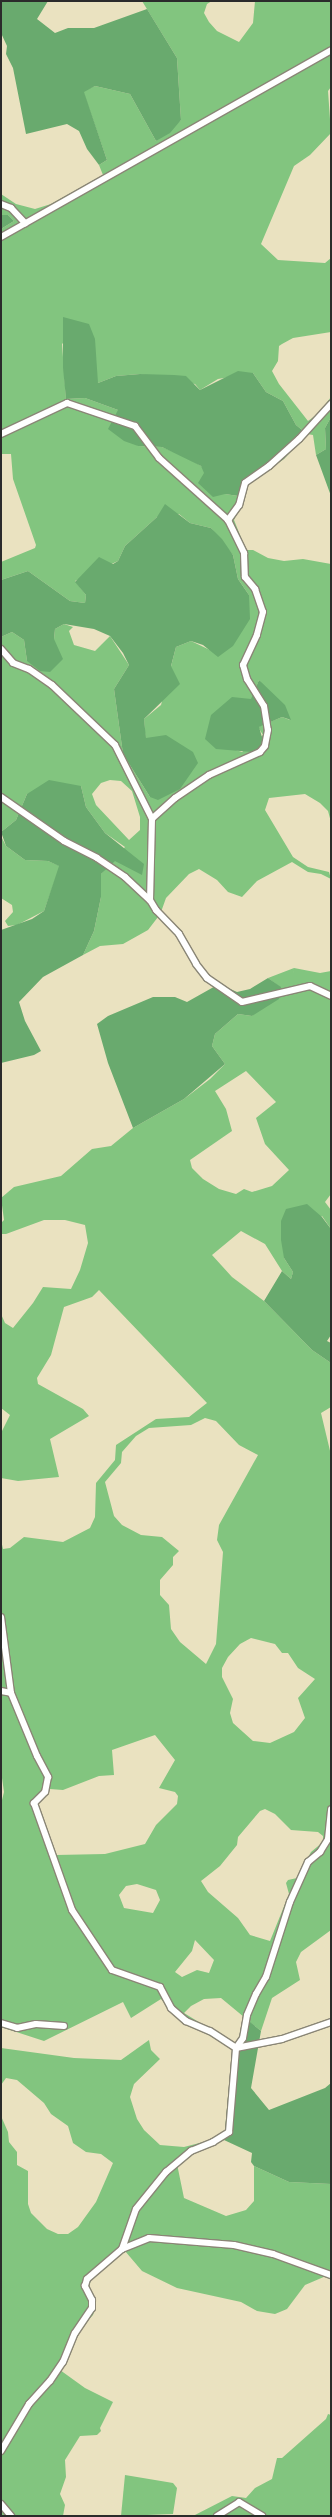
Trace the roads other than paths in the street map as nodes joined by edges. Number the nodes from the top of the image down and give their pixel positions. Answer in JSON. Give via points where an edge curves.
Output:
{"nodes":[{"id":1,"x":331,"y":50,"type":"edge"},
{"id":2,"x":1,"y":204,"type":"edge"},
{"id":3,"x":25,"y":223,"type":"junction"},
{"id":4,"x":1,"y":237,"type":"edge"},
{"id":5,"x":331,"y":404,"type":"edge"},
{"id":6,"x":1,"y":434,"type":"edge"},
{"id":7,"x":228,"y":520,"type":"junction"},
{"id":8,"x":1,"y":648,"type":"edge"},
{"id":9,"x":1,"y":797,"type":"edge"},
{"id":10,"x":152,"y":819,"type":"junction"},
{"id":11,"x":150,"y":900,"type":"junction"},
{"id":12,"x":331,"y":996,"type":"edge"},
{"id":13,"x":1,"y":1618,"type":"edge"},
{"id":14,"x":1,"y":1692,"type":"edge"},
{"id":15,"x":12,"y":1693,"type":"junction"},
{"id":16,"x":331,"y":1809,"type":"edge"},
{"id":17,"x":331,"y":2022,"type":"edge"},
{"id":18,"x":1,"y":2023,"type":"edge"},
{"id":19,"x":64,"y":2026,"type":"dead end"},
{"id":20,"x":236,"y":2048,"type":"junction"},
{"id":21,"x":122,"y":2249,"type":"junction"},
{"id":22,"x":331,"y":2275,"type":"edge"},
{"id":23,"x":1,"y":2451,"type":"edge"},
{"id":24,"x":1,"y":2504,"type":"edge"},
{"id":25,"x":11,"y":2516,"type":"edge"},
{"id":26,"x":217,"y":2516,"type":"edge"},
{"id":27,"x":262,"y":2516,"type":"edge"}],
"edges":[{"from":1,"to":3,"type":"street"},
{"from":2,"to":3,"type":"street","via":[[11,208]]},
{"from":3,"to":4,"type":"street"},
{"from":5,"to":7,"type":"street","via":[[299,440],[245,483],[239,505]]},
{"from":6,"to":7,"type":"street","via":[[67,403],[135,426],[159,458]]},
{"from":7,"to":10,"type":"street","via":[[244,553],[245,577],[255,589],[263,612],[257,635],[243,665],[247,679],[264,706],[268,730],[265,746],[260,752],[209,775],[175,798]]},
{"from":8,"to":10,"type":"street","via":[[13,663],[29,669],[52,685],[115,745]]},
{"from":9,"to":11,"type":"street","via":[[64,841],[125,877]]},
{"from":10,"to":11,"type":"street"},
{"from":11,"to":12,"type":"street","via":[[179,934],[207,978],[242,1002],[310,986]]},
{"from":13,"to":15,"type":"street"},
{"from":14,"to":15,"type":"street"},
{"from":15,"to":20,"type":"street","via":[[36,1756],[48,1777],[45,1792],[34,1803],[72,1910],[112,1970],[160,1987],[171,2008],[186,2021],[210,2031]]},
{"from":16,"to":20,"type":"street","via":[[328,1839],[320,1852],[308,1862],[290,1902],[266,1977],[247,2015],[243,2038]]},
{"from":17,"to":20,"type":"street","via":[[282,2039]]},
{"from":18,"to":19,"type":"street","via":[[17,2028],[36,2024]]},
{"from":20,"to":21,"type":"street","via":[[229,2132],[191,2151],[166,2172],[136,2209]]},
{"from":21,"to":22,"type":"street","via":[[149,2238],[234,2245],[273,2254]]},
{"from":21,"to":23,"type":"street","via":[[87,2279],[85,2286],[92,2300],[92,2308],[75,2333],[63,2362],[29,2404]]},
{"from":24,"to":25,"type":"street"},
{"from":26,"to":27,"type":"street","via":[[239,2502]]}]}
